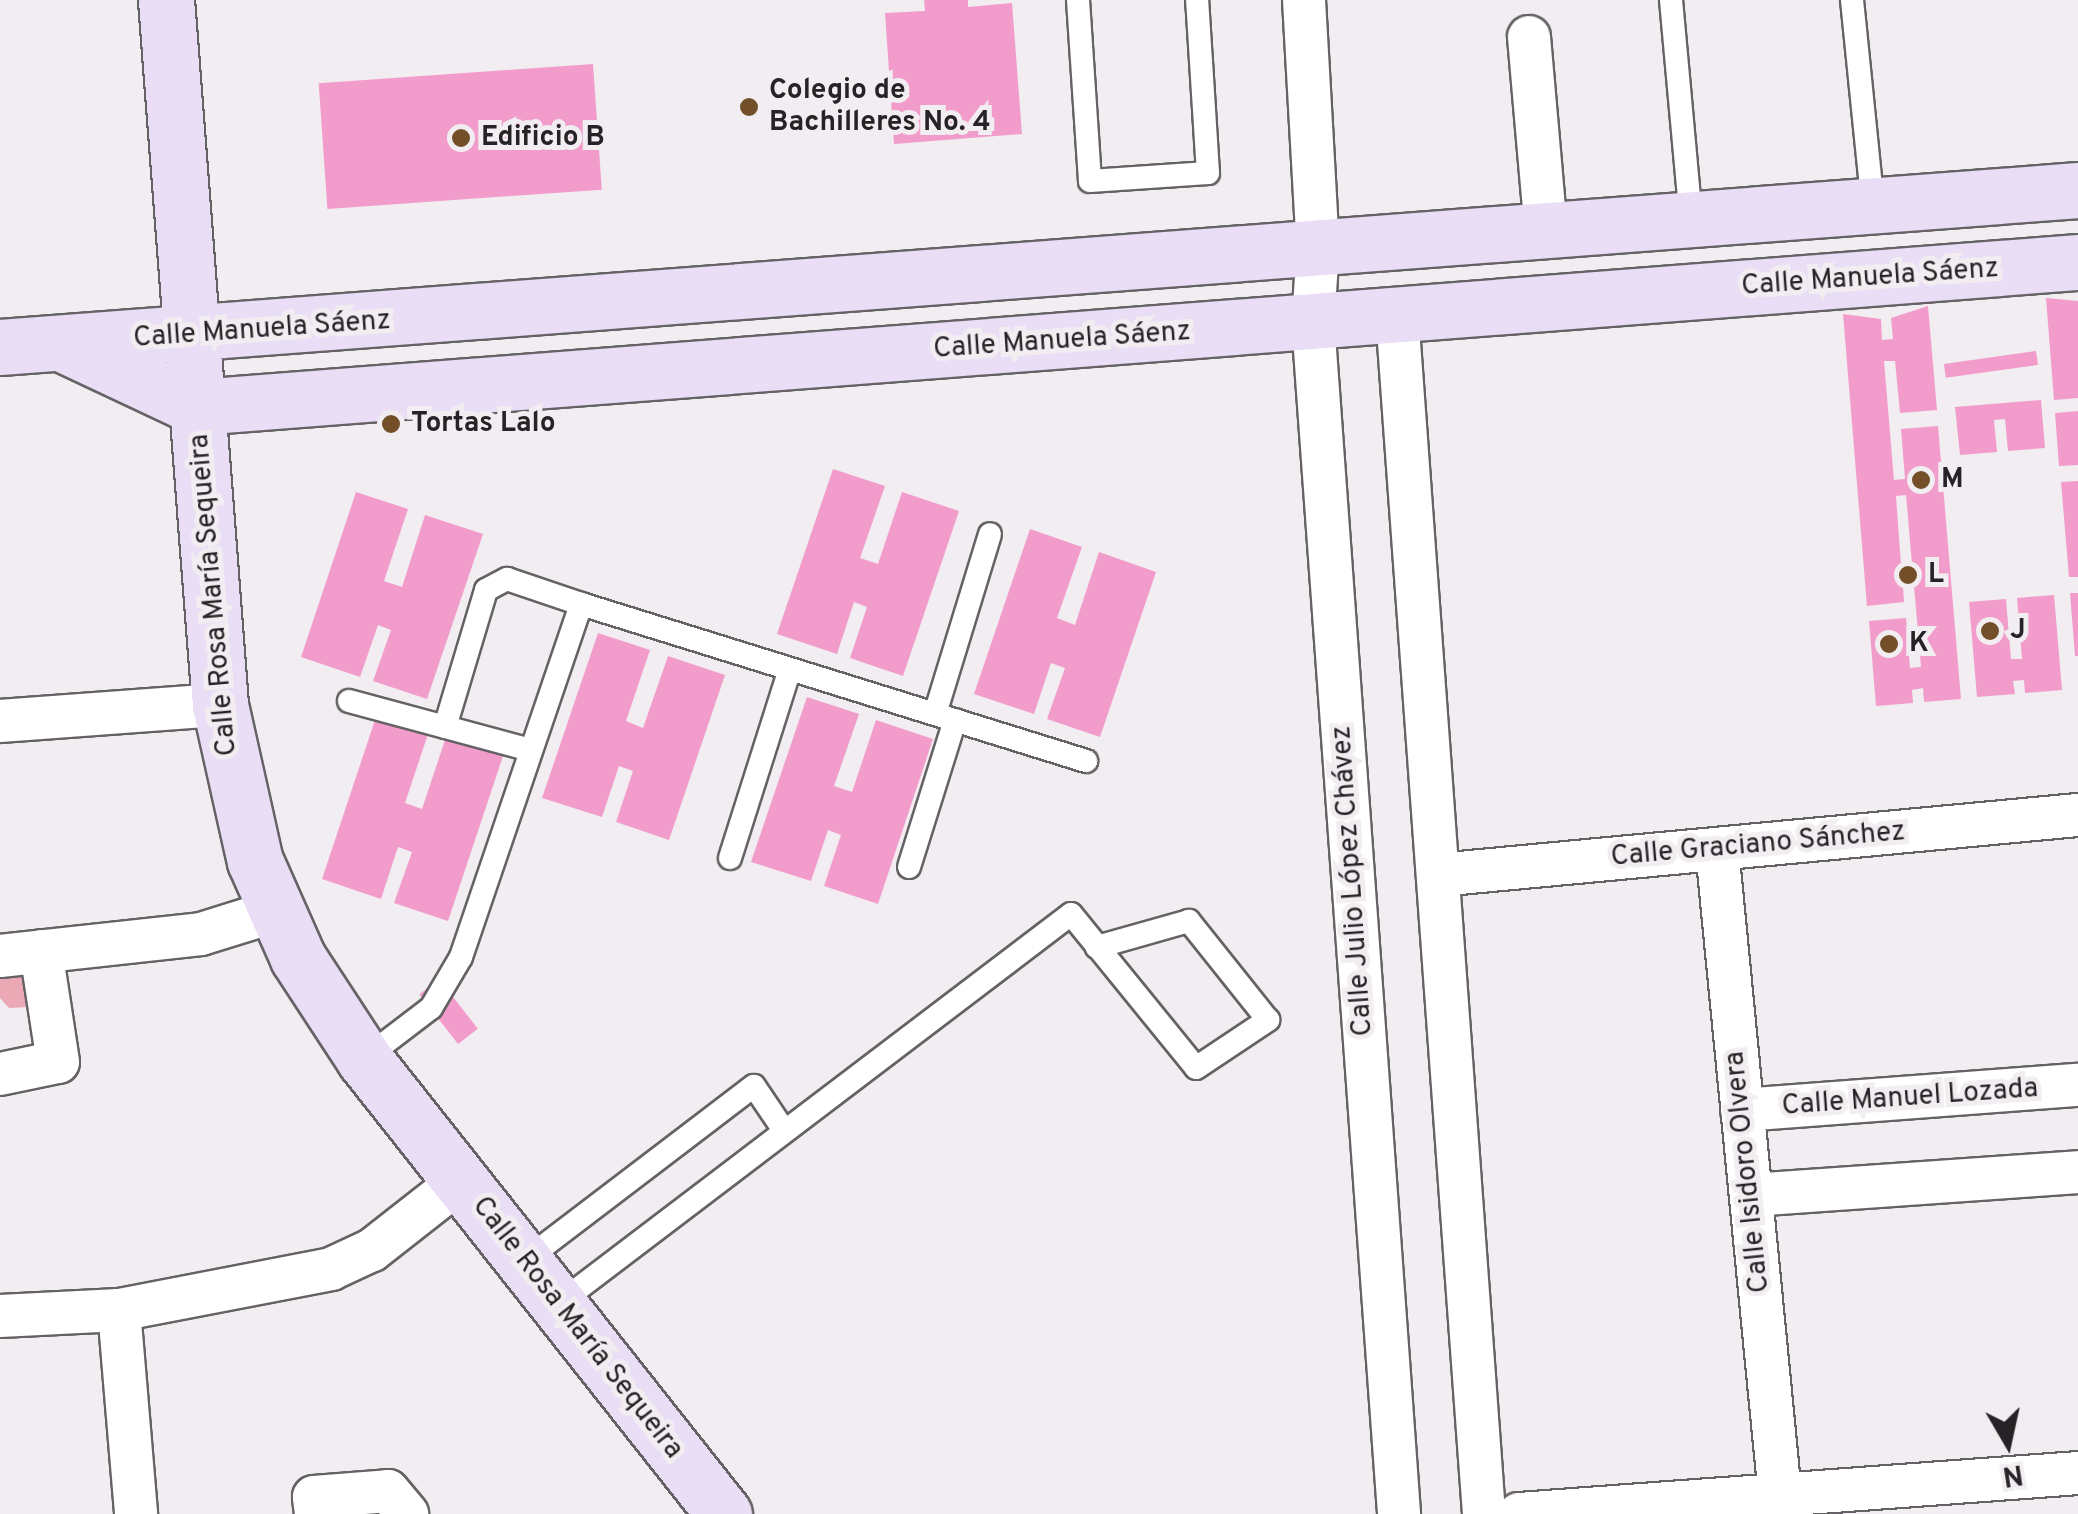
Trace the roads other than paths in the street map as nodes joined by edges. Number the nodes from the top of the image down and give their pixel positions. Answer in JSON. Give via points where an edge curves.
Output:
{"nodes":[{"id":1,"x":166,"y":0,"type":"edge"},
{"id":2,"x":1078,"y":0,"type":"edge"},
{"id":3,"x":1197,"y":0,"type":"edge"},
{"id":4,"x":1304,"y":0,"type":"edge"},
{"id":5,"x":1670,"y":0,"type":"edge"},
{"id":6,"x":1852,"y":0,"type":"edge"},
{"id":7,"x":1528,"y":37,"type":"dead end"},
{"id":8,"x":2078,"y":190,"type":"edge"},
{"id":9,"x":1874,"y":205,"type":"junction"},
{"id":10,"x":1691,"y":220,"type":"junction"},
{"id":11,"x":1546,"y":231,"type":"junction"},
{"id":12,"x":1318,"y":248,"type":"junction"},
{"id":13,"x":2078,"y":262,"type":"edge"},
{"id":14,"x":1398,"y":315,"type":"junction"},
{"id":15,"x":1313,"y":322,"type":"junction"},
{"id":16,"x":191,"y":336,"type":"junction"},
{"id":17,"x":60,"y":343,"type":"junction"},
{"id":18,"x":0,"y":347,"type":"edge"},
{"id":19,"x":197,"y":407,"type":"junction"},
{"id":20,"x":990,"y":534,"type":"dead end"},
{"id":21,"x":581,"y":604,"type":"junction"},
{"id":22,"x":790,"y":668,"type":"junction"},
{"id":23,"x":348,"y":701,"type":"dead end"},
{"id":24,"x":220,"y":705,"type":"junction"},
{"id":25,"x":945,"y":717,"type":"junction"},
{"id":26,"x":0,"y":721,"type":"edge"},
{"id":27,"x":445,"y":727,"type":"junction"},
{"id":28,"x":531,"y":750,"type":"junction"},
{"id":29,"x":1086,"y":760,"type":"dead end"},
{"id":30,"x":2078,"y":815,"type":"edge"},
{"id":31,"x":1717,"y":848,"type":"junction"},
{"id":32,"x":730,"y":858,"type":"dead end"},
{"id":33,"x":909,"y":867,"type":"dead end"},
{"id":34,"x":1438,"y":875,"type":"junction"},
{"id":35,"x":275,"y":910,"type":"junction"},
{"id":36,"x":1098,"y":947,"type":"junction"},
{"id":37,"x":21,"y":953,"type":"edge"},
{"id":38,"x":364,"y":1059,"type":"junction"},
{"id":39,"x":0,"y":1074,"type":"edge"},
{"id":40,"x":2078,"y":1085,"type":"edge"},
{"id":41,"x":1742,"y":1110,"type":"junction"},
{"id":42,"x":783,"y":1129,"type":"junction"},
{"id":43,"x":2078,"y":1172,"type":"edge"},
{"id":44,"x":460,"y":1180,"type":"junction"},
{"id":45,"x":1750,"y":1195,"type":"junction"},
{"id":46,"x":524,"y":1261,"type":"junction"},
{"id":47,"x":558,"y":1304,"type":"junction"},
{"id":48,"x":119,"y":1310,"type":"junction"},
{"id":49,"x":0,"y":1316,"type":"edge"},
{"id":50,"x":2078,"y":1473,"type":"edge"},
{"id":51,"x":1780,"y":1495,"type":"junction"},
{"id":52,"x":1652,"y":1509,"type":"edge"},
{"id":53,"x":136,"y":1514,"type":"edge"},
{"id":54,"x":316,"y":1514,"type":"edge"},
{"id":55,"x":406,"y":1514,"type":"edge"},
{"id":56,"x":724,"y":1514,"type":"edge"},
{"id":57,"x":1400,"y":1514,"type":"edge"},
{"id":58,"x":1484,"y":1514,"type":"edge"},
{"id":59,"x":1519,"y":1514,"type":"edge"}],
"edges":[{"from":1,"to":16,"type":"street","name":"Calle Rosa María Sequeira"},
{"from":2,"to":3,"type":"lane","via":[[1090,181],[1208,173]]},
{"from":4,"to":12,"type":"street","name":"Calle Julio López Chávez"},
{"from":5,"to":10,"type":"lane"},
{"from":6,"to":9,"type":"lane"},
{"from":7,"to":11,"type":"street"},
{"from":8,"to":9,"type":"street","name":"Calle Manuela Sáenz"},
{"from":9,"to":10,"type":"street","name":"Calle Manuela Sáenz"},
{"from":10,"to":11,"type":"street","name":"Calle Manuela Sáenz"},
{"from":11,"to":12,"type":"street","name":"Calle Manuela Sáenz"},
{"from":12,"to":15,"type":"street","name":"Calle Julio López Chávez"},
{"from":12,"to":16,"type":"street","name":"Calle Manuela Sáenz"},
{"from":13,"to":14,"type":"street","name":"Calle Manuela Sáenz"},
{"from":14,"to":15,"type":"street","name":"Calle Manuela Sáenz"},
{"from":14,"to":34,"type":"street"},
{"from":15,"to":19,"type":"street","name":"Calle Manuela Sáenz"},
{"from":15,"to":57,"type":"street","name":"Calle Julio López Chávez"},
{"from":16,"to":17,"type":"street","name":"Calle Manuela Sáenz"},
{"from":16,"to":19,"type":"street","name":"Calle Rosa María Sequeira"},
{"from":17,"to":18,"type":"street","name":"Calle Manuela Sáenz"},
{"from":17,"to":19,"type":"street","name":"Calle Manuela Sáenz"},
{"from":19,"to":24,"type":"street","name":"Calle Rosa María Sequeira"},
{"from":20,"to":25,"type":"lane"},
{"from":21,"to":22,"type":"lane"},
{"from":21,"to":27,"type":"lane","via":[[506,579],[486,590]]},
{"from":21,"to":28,"type":"lane"},
{"from":22,"to":25,"type":"lane"},
{"from":22,"to":32,"type":"lane"},
{"from":23,"to":27,"type":"lane"},
{"from":24,"to":26,"type":"street"},
{"from":24,"to":35,"type":"street","name":"Calle Rosa María Sequeira","via":[[239,810]]},
{"from":25,"to":29,"type":"lane"},
{"from":25,"to":33,"type":"lane"},
{"from":27,"to":28,"type":"lane"},
{"from":28,"to":38,"type":"lane","via":[[461,957],[431,1008]]},
{"from":30,"to":31,"type":"street","name":"Calle Graciano Sánchez"},
{"from":31,"to":34,"type":"street","name":"Calle Graciano Sánchez"},
{"from":31,"to":41,"type":"street","name":"Calle Isidoro Olvera"},
{"from":34,"to":58,"type":"street"},
{"from":35,"to":37,"type":"street","via":[[201,934]]},
{"from":35,"to":38,"type":"street","name":"Calle Rosa María Sequeira"},
{"from":36,"to":36,"type":"lane","via":[[1189,921],[1268,1020],[1196,1068]]},
{"from":36,"to":42,"type":"lane","via":[[1071,914]]},
{"from":37,"to":39,"type":"street","via":[[57,1065]]},
{"from":38,"to":44,"type":"street","name":"Calle Rosa María Sequeira"},
{"from":40,"to":41,"type":"street","name":"Calle Manuel Lozada"},
{"from":41,"to":45,"type":"street","name":"Calle Isidoro Olvera"},
{"from":42,"to":46,"type":"lane","via":[[754,1086]]},
{"from":42,"to":47,"type":"lane"},
{"from":43,"to":45,"type":"street"},
{"from":44,"to":46,"type":"street","name":"Calle Rosa María Sequeira"},
{"from":44,"to":48,"type":"street","via":[[372,1250],[331,1269]]},
{"from":45,"to":51,"type":"street","name":"Calle Isidoro Olvera"},
{"from":46,"to":47,"type":"street","name":"Calle Rosa María Sequeira"},
{"from":47,"to":56,"type":"street","name":"Calle Rosa María Sequeira"},
{"from":48,"to":49,"type":"street"},
{"from":48,"to":53,"type":"street"},
{"from":50,"to":51,"type":"street"},
{"from":51,"to":52,"type":"street"},
{"from":52,"to":59,"type":"street"},
{"from":54,"to":55,"type":"street","via":[[314,1497],[388,1491]]}]}
